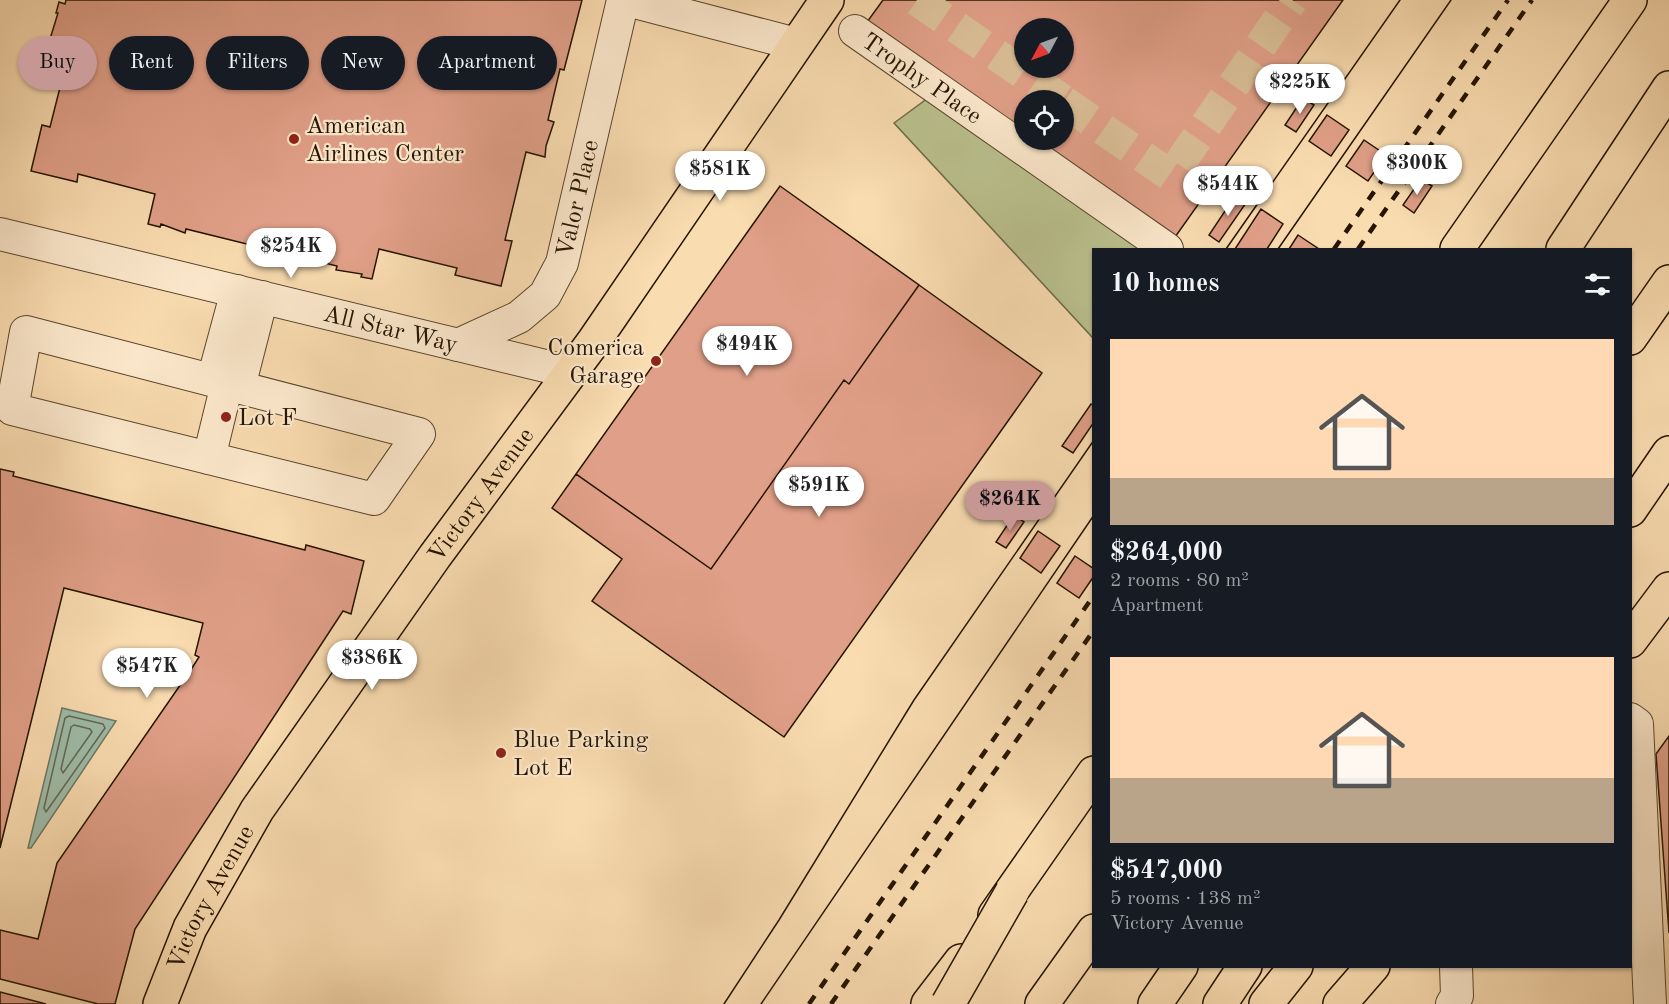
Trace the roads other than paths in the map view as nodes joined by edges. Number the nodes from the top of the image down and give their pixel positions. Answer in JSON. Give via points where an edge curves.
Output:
{"nodes":[{"id":1,"x":625,"y":0,"type":"edge"},
{"id":2,"x":827,"y":0,"type":"edge"},
{"id":3,"x":1630,"y":0,"type":"edge"},
{"id":4,"x":855,"y":31,"type":"dead end"},
{"id":5,"x":796,"y":44,"type":"junction"},
{"id":6,"x":1669,"y":88,"type":"edge"},
{"id":7,"x":0,"y":234,"type":"edge"},
{"id":8,"x":1166,"y":248,"type":"edge"},
{"id":9,"x":1458,"y":248,"type":"edge"},
{"id":10,"x":1564,"y":248,"type":"edge"},
{"id":11,"x":1669,"y":282,"type":"edge"},
{"id":12,"x":249,"y":294,"type":"junction"},
{"id":13,"x":1632,"y":335,"type":"edge"},
{"id":14,"x":458,"y":345,"type":"junction"},
{"id":15,"x":570,"y":372,"type":"junction"},
{"id":16,"x":226,"y":384,"type":"junction"},
{"id":17,"x":1669,"y":453,"type":"edge"},
{"id":18,"x":209,"y":458,"type":"junction"},
{"id":19,"x":1632,"y":507,"type":"edge"},
{"id":20,"x":1669,"y":589,"type":"edge"},
{"id":21,"x":1632,"y":639,"type":"edge"},
{"id":22,"x":1632,"y":720,"type":"edge"},
{"id":23,"x":1092,"y":776,"type":"edge"},
{"id":24,"x":1092,"y":807,"type":"edge"},
{"id":25,"x":1012,"y":892,"type":"junction"},
{"id":26,"x":1092,"y":934,"type":"edge"},
{"id":27,"x":1180,"y":968,"type":"edge"},
{"id":28,"x":1244,"y":968,"type":"edge"},
{"id":29,"x":1294,"y":968,"type":"edge"},
{"id":30,"x":1370,"y":968,"type":"edge"},
{"id":31,"x":1456,"y":968,"type":"edge"},
{"id":32,"x":160,"y":1004,"type":"edge"},
{"id":33,"x":928,"y":1004,"type":"edge"},
{"id":34,"x":948,"y":1004,"type":"edge"},
{"id":35,"x":1042,"y":1004,"type":"edge"},
{"id":36,"x":1155,"y":1004,"type":"edge"},
{"id":37,"x":1220,"y":1004,"type":"edge"},
{"id":38,"x":1266,"y":1004,"type":"edge"},
{"id":39,"x":1340,"y":1004,"type":"edge"},
{"id":40,"x":1452,"y":1004,"type":"edge"},
{"id":41,"x":1650,"y":1004,"type":"edge"}],
"edges":[{"from":1,"to":5,"type":"street"},
{"from":1,"to":14,"type":"street","name":"Valor Place","via":[[562,263],[545,295],[519,317]]},
{"from":2,"to":5,"type":"main road","name":"Victory Avenue"},
{"from":3,"to":9,"type":"main road"},
{"from":4,"to":8,"type":"street","name":"Trophy Place"},
{"from":5,"to":15,"type":"main road","name":"Victory Avenue"},
{"from":6,"to":10,"type":"main road"},
{"from":7,"to":12,"type":"street","name":"All Star Way"},
{"from":11,"to":13,"type":"main road"},
{"from":12,"to":14,"type":"street","name":"All Star Way"},
{"from":12,"to":16,"type":"street"},
{"from":14,"to":15,"type":"street","name":"All Star Way"},
{"from":15,"to":32,"type":"main road","name":"Victory Avenue","via":[[257,810],[190,928]]},
{"from":16,"to":18,"type":"street"},
{"from":16,"to":18,"type":"street","via":[[419,434],[374,499]]},
{"from":16,"to":18,"type":"street","via":[[26,332],[12,409]]},
{"from":17,"to":19,"type":"main road"},
{"from":20,"to":21,"type":"main road"},
{"from":22,"to":41,"type":"street","via":[[1637,724]]},
{"from":23,"to":25,"type":"main road"},
{"from":24,"to":34,"type":"main road"},
{"from":25,"to":33,"type":"main road","bridge":true},
{"from":25,"to":34,"type":"main road","bridge":true},
{"from":26,"to":35,"type":"main road"},
{"from":27,"to":36,"type":"main road"},
{"from":28,"to":37,"type":"main road"},
{"from":29,"to":38,"type":"main road"},
{"from":30,"to":39,"type":"main road"},
{"from":31,"to":40,"type":"street","via":[[1457,996]]}]}
